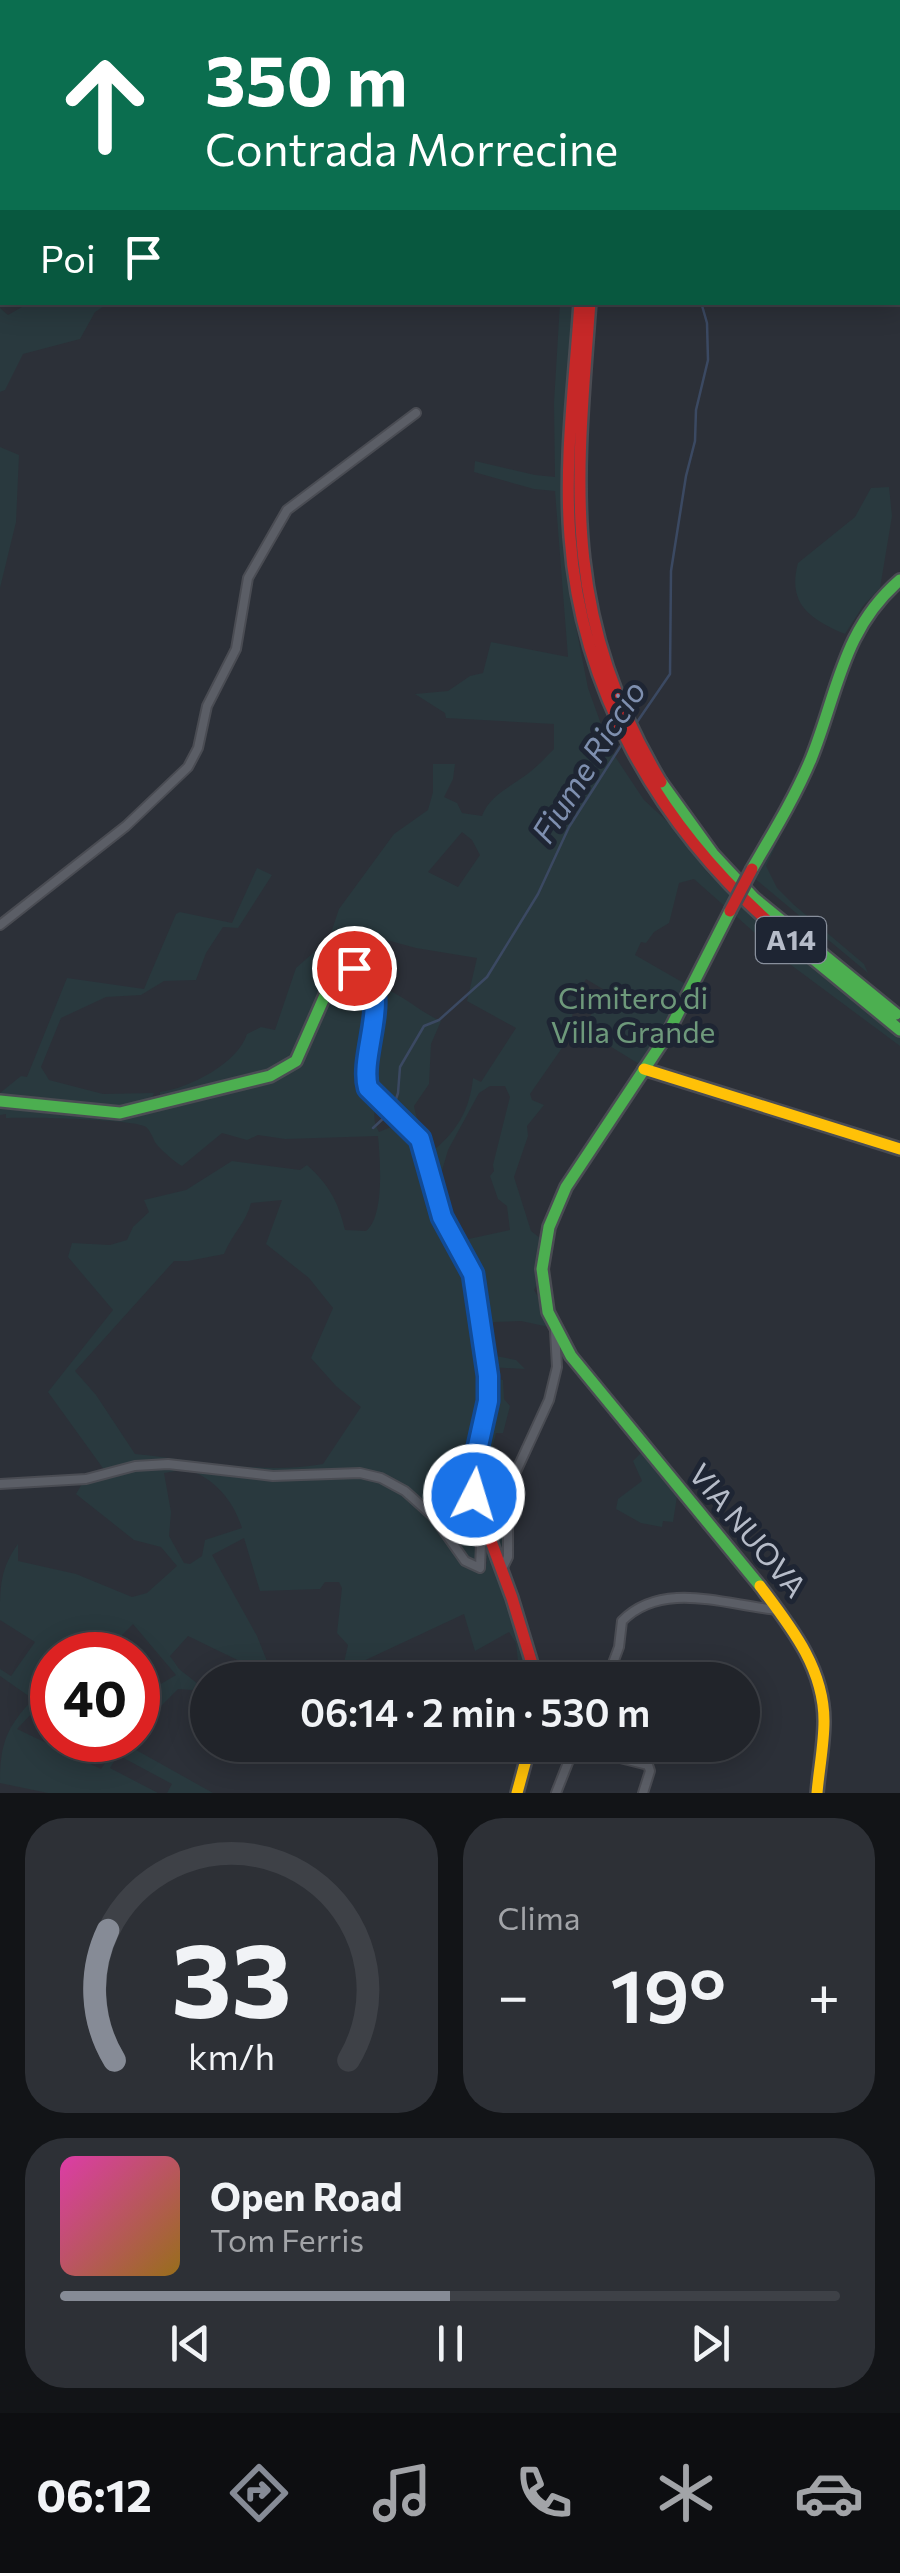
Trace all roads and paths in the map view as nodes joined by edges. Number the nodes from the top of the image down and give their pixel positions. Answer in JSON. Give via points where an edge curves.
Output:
{"nodes":[{"id":1,"x":580,"y":305,"type":"edge"},
{"id":2,"x":590,"y":305,"type":"edge"},
{"id":3,"x":416,"y":413,"type":"dead end"},
{"id":4,"x":574,"y":475,"type":"junction"},
{"id":5,"x":900,"y":580,"type":"edge"},
{"id":6,"x":695,"y":838,"type":"junction"},
{"id":7,"x":0,"y":924,"type":"edge"},
{"id":8,"x":900,"y":1018,"type":"edge"},
{"id":9,"x":900,"y":1030,"type":"edge"},
{"id":10,"x":644,"y":1070,"type":"junction"},
{"id":11,"x":0,"y":1101,"type":"edge"},
{"id":12,"x":900,"y":1149,"type":"edge"},
{"id":13,"x":555,"y":1331,"type":"junction"},
{"id":14,"x":0,"y":1484,"type":"edge"},
{"id":15,"x":474,"y":1495,"type":"junction"},
{"id":16,"x":502,"y":1570,"type":"junction"},
{"id":17,"x":779,"y":1610,"type":"junction"},
{"id":18,"x":531,"y":1662,"type":"edge"},
{"id":19,"x":613,"y":1662,"type":"edge"},
{"id":20,"x":525,"y":1762,"type":"edge"},
{"id":21,"x":568,"y":1762,"type":"edge"},
{"id":22,"x":636,"y":1762,"type":"edge"},
{"id":23,"x":517,"y":1793,"type":"edge"},
{"id":24,"x":556,"y":1793,"type":"edge"},
{"id":25,"x":643,"y":1793,"type":"edge"},
{"id":26,"x":817,"y":1793,"type":"edge"}],
"edges":[{"from":1,"to":4,"type":"main road","number":"A14"},
{"from":2,"to":4,"type":"main road","number":"A14"},
{"from":3,"to":7,"type":"street","via":[[286,510],[248,578],[236,650],[207,706],[188,767],[126,826]]},
{"from":4,"to":6,"type":"main road","number":"A14","via":[[589,624],[644,755]]},
{"from":5,"to":10,"type":"main road","name":"VIA NUOVA","bridge":true,"via":[[858,626],[810,763]]},
{"from":6,"to":8,"type":"main road","number":"A14"},
{"from":6,"to":9,"type":"main road","number":"A14","via":[[720,876],[756,910]]},
{"from":10,"to":12,"type":"main road"},
{"from":10,"to":13,"type":"main road","name":"VIA NUOVA","via":[[576,1166],[548,1222],[543,1277]]},
{"from":11,"to":15,"type":"main road","via":[[117,1114],[261,1079],[294,1064],[336,974],[348,968],[366,973],[377,996],[368,1088],[414,1131],[442,1217],[473,1274],[488,1376]]},
{"from":13,"to":16,"type":"street","name":"VIA NUOVA","via":[[557,1367],[549,1400],[508,1489],[508,1557]]},
{"from":13,"to":17,"type":"main road","name":"VIA NUOVA"},
{"from":14,"to":15,"type":"street","via":[[168,1464],[273,1476],[360,1473],[405,1491],[466,1561],[480,1568],[481,1542],[466,1507]]},
{"from":15,"to":16,"type":"main road"},
{"from":16,"to":18,"type":"main road"},
{"from":17,"to":19,"type":"street","via":[[657,1599],[622,1621]]},
{"from":17,"to":26,"type":"main road","name":"VIA NUOVA","via":[[819,1684],[825,1738]]},
{"from":20,"to":23,"type":"main road"},
{"from":21,"to":24,"type":"street"},
{"from":22,"to":25,"type":"street","via":[[650,1771]]}]}
